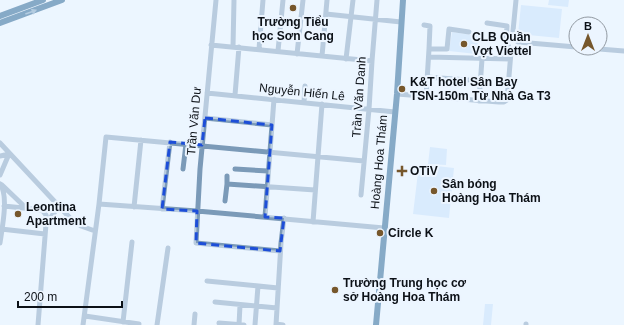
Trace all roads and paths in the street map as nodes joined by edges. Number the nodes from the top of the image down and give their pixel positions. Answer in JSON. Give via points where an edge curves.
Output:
{"nodes":[{"id":1,"x":43,"y":0,"type":"edge"},
{"id":2,"x":62,"y":0,"type":"edge"},
{"id":3,"x":216,"y":0,"type":"edge"},
{"id":4,"x":234,"y":0,"type":"edge"},
{"id":5,"x":263,"y":0,"type":"edge"},
{"id":6,"x":283,"y":0,"type":"edge"},
{"id":7,"x":303,"y":0,"type":"edge"},
{"id":8,"x":328,"y":0,"type":"edge"},
{"id":9,"x":353,"y":0,"type":"edge"},
{"id":10,"x":378,"y":0,"type":"edge"},
{"id":11,"x":403,"y":0,"type":"edge"},
{"id":12,"x":516,"y":0,"type":"edge"},
{"id":13,"x":326,"y":14,"type":"junction"},
{"id":14,"x":0,"y":16,"type":"edge"},
{"id":15,"x":351,"y":16,"type":"junction"},
{"id":16,"x":376,"y":19,"type":"junction"},
{"id":17,"x":401,"y":22,"type":"junction"},
{"id":18,"x":0,"y":23,"type":"edge"},
{"id":19,"x":487,"y":23,"type":"dead end"},
{"id":20,"x":424,"y":25,"type":"dead end"},
{"id":21,"x":470,"y":32,"type":"dead end"},
{"id":22,"x":211,"y":45,"type":"junction"},
{"id":23,"x":568,"y":46,"type":"edge"},
{"id":24,"x":236,"y":47,"type":"junction"},
{"id":25,"x":259,"y":49,"type":"junction"},
{"id":26,"x":429,"y":49,"type":"junction"},
{"id":27,"x":608,"y":50,"type":"edge"},
{"id":28,"x":624,"y":51,"type":"edge"},
{"id":29,"x":278,"y":52,"type":"junction"},
{"id":30,"x":297,"y":54,"type":"junction"},
{"id":31,"x":322,"y":56,"type":"junction"},
{"id":32,"x":429,"y":57,"type":"junction"},
{"id":33,"x":346,"y":59,"type":"junction"},
{"id":34,"x":482,"y":59,"type":"junction"},
{"id":35,"x":510,"y":59,"type":"junction"},
{"id":36,"x":372,"y":61,"type":"junction"},
{"id":37,"x":427,"y":77,"type":"junction"},
{"id":38,"x":481,"y":81,"type":"junction"},
{"id":39,"x":305,"y":86,"type":"dead end"},
{"id":40,"x":207,"y":93,"type":"junction"},
{"id":41,"x":397,"y":94,"type":"junction"},
{"id":42,"x":235,"y":96,"type":"junction"},
{"id":43,"x":426,"y":97,"type":"junction"},
{"id":44,"x":274,"y":99,"type":"junction"},
{"id":45,"x":479,"y":100,"type":"junction"},
{"id":46,"x":304,"y":102,"type":"junction"},
{"id":47,"x":322,"y":104,"type":"junction"},
{"id":48,"x":369,"y":109,"type":"junction"},
{"id":49,"x":395,"y":112,"type":"junction"},
{"id":50,"x":205,"y":118,"type":"junction"},
{"id":51,"x":272,"y":125,"type":"junction"},
{"id":52,"x":141,"y":140,"type":"junction"},
{"id":53,"x":170,"y":142,"type":"junction"},
{"id":54,"x":0,"y":143,"type":"edge"},
{"id":55,"x":186,"y":144,"type":"junction"},
{"id":56,"x":202,"y":145,"type":"junction"},
{"id":57,"x":269,"y":152,"type":"junction"},
{"id":58,"x":9,"y":154,"type":"junction"},
{"id":59,"x":0,"y":156,"type":"edge"},
{"id":60,"x":317,"y":156,"type":"junction"},
{"id":61,"x":364,"y":161,"type":"junction"},
{"id":62,"x":183,"y":169,"type":"dead end"},
{"id":63,"x":235,"y":169,"type":"dead end"},
{"id":64,"x":268,"y":171,"type":"junction"},
{"id":65,"x":0,"y":175,"type":"edge"},
{"id":66,"x":227,"y":176,"type":"dead end"},
{"id":67,"x":1,"y":184,"type":"edge"},
{"id":68,"x":227,"y":184,"type":"junction"},
{"id":69,"x":267,"y":186,"type":"junction"},
{"id":70,"x":315,"y":190,"type":"junction"},
{"id":71,"x":361,"y":194,"type":"dead end"},
{"id":72,"x":225,"y":201,"type":"dead end"},
{"id":73,"x":99,"y":204,"type":"junction"},
{"id":74,"x":4,"y":206,"type":"junction"},
{"id":75,"x":59,"y":206,"type":"junction"},
{"id":76,"x":134,"y":207,"type":"junction"},
{"id":77,"x":26,"y":208,"type":"junction"},
{"id":78,"x":162,"y":208,"type":"junction"},
{"id":79,"x":39,"y":210,"type":"junction"},
{"id":80,"x":197,"y":211,"type":"junction"},
{"id":81,"x":55,"y":212,"type":"junction"},
{"id":82,"x":265,"y":217,"type":"junction"},
{"id":83,"x":284,"y":218,"type":"junction"},
{"id":84,"x":1,"y":222,"type":"edge"},
{"id":85,"x":313,"y":222,"type":"junction"},
{"id":86,"x":46,"y":224,"type":"junction"},
{"id":87,"x":384,"y":228,"type":"junction"},
{"id":88,"x":2,"y":229,"type":"junction"},
{"id":89,"x":95,"y":231,"type":"junction"},
{"id":90,"x":45,"y":234,"type":"junction"},
{"id":91,"x":132,"y":242,"type":"dead end"},
{"id":92,"x":0,"y":243,"type":"edge"},
{"id":93,"x":168,"y":248,"type":"dead end"},
{"id":94,"x":280,"y":251,"type":"junction"},
{"id":95,"x":207,"y":281,"type":"dead end"},
{"id":96,"x":258,"y":286,"type":"junction"},
{"id":97,"x":278,"y":288,"type":"junction"},
{"id":98,"x":215,"y":302,"type":"dead end"},
{"id":99,"x":240,"y":305,"type":"junction"},
{"id":100,"x":256,"y":306,"type":"junction"},
{"id":101,"x":277,"y":308,"type":"junction"},
{"id":102,"x":195,"y":314,"type":"dead end"},
{"id":103,"x":85,"y":316,"type":"junction"},
{"id":104,"x":123,"y":322,"type":"junction"},
{"id":105,"x":219,"y":323,"type":"dead end"},
{"id":106,"x":139,"y":324,"type":"dead end"},
{"id":107,"x":38,"y":325,"type":"edge"},
{"id":108,"x":83,"y":325,"type":"edge"},
{"id":109,"x":157,"y":325,"type":"edge"},
{"id":110,"x":194,"y":325,"type":"edge"},
{"id":111,"x":239,"y":325,"type":"edge"},
{"id":112,"x":244,"y":325,"type":"edge"},
{"id":113,"x":255,"y":325,"type":"edge"},
{"id":114,"x":276,"y":325,"type":"edge"},
{"id":115,"x":283,"y":325,"type":"edge"},
{"id":116,"x":376,"y":325,"type":"edge"}],
"edges":[{"from":1,"to":14,"type":"main road"},
{"from":18,"to":2,"type":"main road","one_way":true},
{"from":3,"to":22,"type":"street","name":"Trần Văn Dư"},
{"from":4,"to":24,"type":"street"},
{"from":5,"to":25,"type":"street"},
{"from":6,"to":29,"type":"street"},
{"from":7,"to":30,"type":"street"},
{"from":8,"to":13,"type":"street"},
{"from":9,"to":15,"type":"street"},
{"from":10,"to":16,"type":"street","name":"Trần Văn Danh"},
{"from":11,"to":17,"type":"main road","name":"Hoàng Hoa Thám"},
{"from":12,"to":23,"type":"street","via":[[513,31],[515,40]]},
{"from":13,"to":15,"type":"street"},
{"from":13,"to":31,"type":"street"},
{"from":15,"to":16,"type":"street"},
{"from":15,"to":33,"type":"street"},
{"from":16,"to":17,"type":"street"},
{"from":16,"to":36,"type":"street","name":"Trần Văn Danh"},
{"from":17,"to":41,"type":"main road","name":"Hoàng Hoa Thám"},
{"from":19,"to":35,"type":"street","via":[[507,26],[506,41],[511,52]]},
{"from":20,"to":26,"type":"street","via":[[430,26]]},
{"from":21,"to":26,"type":"street","via":[[449,30],[447,49]]},
{"from":22,"to":24,"type":"street"},
{"from":22,"to":40,"type":"street","name":"Trần Văn Dư"},
{"from":24,"to":25,"type":"street"},
{"from":24,"to":42,"type":"street"},
{"from":25,"to":29,"type":"street"},
{"from":26,"to":32,"type":"street"},
{"from":27,"to":28,"type":"street"},
{"from":29,"to":30,"type":"street"},
{"from":30,"to":31,"type":"street"},
{"from":31,"to":33,"type":"street"},
{"from":32,"to":34,"type":"street"},
{"from":32,"to":37,"type":"street"},
{"from":33,"to":36,"type":"street"},
{"from":34,"to":35,"type":"street"},
{"from":34,"to":38,"type":"street"},
{"from":35,"to":45,"type":"street","via":[[507,100]]},
{"from":36,"to":48,"type":"street","name":"Trần Văn Danh"},
{"from":37,"to":38,"type":"street"},
{"from":37,"to":43,"type":"street"},
{"from":38,"to":45,"type":"street"},
{"from":39,"to":46,"type":"street"},
{"from":40,"to":42,"type":"street","name":"Nguyễn Hiến Lê"},
{"from":40,"to":50,"type":"street","name":"Trần Văn Dư"},
{"from":41,"to":43,"type":"street"},
{"from":41,"to":49,"type":"main road","name":"Hoàng Hoa Thám"},
{"from":42,"to":44,"type":"street","name":"Nguyễn Hiến Lê"},
{"from":43,"to":45,"type":"street"},
{"from":44,"to":46,"type":"street","name":"Nguyễn Hiến Lê"},
{"from":44,"to":51,"type":"street"},
{"from":46,"to":47,"type":"street","name":"Nguyễn Hiến Lê"},
{"from":47,"to":48,"type":"street","name":"Nguyễn Hiến Lê"},
{"from":47,"to":60,"type":"street"},
{"from":48,"to":49,"type":"street","name":"Nguyễn Hiến Lê"},
{"from":48,"to":61,"type":"street","name":"Trần Văn Danh"},
{"from":49,"to":87,"type":"main road","name":"Hoàng Hoa Thám"},
{"from":50,"to":51,"type":"street"},
{"from":50,"to":56,"type":"street","name":"Trần Văn Dư"},
{"from":51,"to":57,"type":"street"},
{"from":52,"to":53,"type":"street"},
{"from":52,"to":73,"type":"street","via":[[106,137]]},
{"from":52,"to":76,"type":"street"},
{"from":53,"to":55,"type":"street"},
{"from":53,"to":78,"type":"street"},
{"from":54,"to":58,"type":"street"},
{"from":55,"to":56,"type":"street"},
{"from":55,"to":62,"type":"street"},
{"from":56,"to":57,"type":"street"},
{"from":56,"to":80,"type":"street","name":"Trần Văn Dư"},
{"from":57,"to":60,"type":"street"},
{"from":57,"to":64,"type":"street"},
{"from":58,"to":59,"type":"street"},
{"from":58,"to":65,"type":"street"},
{"from":58,"to":75,"type":"street"},
{"from":60,"to":61,"type":"street"},
{"from":60,"to":70,"type":"street"},
{"from":61,"to":71,"type":"street","name":"Trần Văn Danh"},
{"from":63,"to":64,"type":"street"},
{"from":64,"to":69,"type":"street"},
{"from":66,"to":68,"type":"street"},
{"from":67,"to":74,"type":"street"},
{"from":67,"to":77,"type":"street"},
{"from":68,"to":69,"type":"street"},
{"from":68,"to":72,"type":"street"},
{"from":69,"to":70,"type":"street"},
{"from":69,"to":82,"type":"street"},
{"from":70,"to":85,"type":"street"},
{"from":73,"to":76,"type":"street"},
{"from":73,"to":89,"type":"street"},
{"from":74,"to":77,"type":"street"},
{"from":74,"to":84,"type":"street"},
{"from":75,"to":81,"type":"street"},
{"from":75,"to":89,"type":"street","via":[[76,223]]},
{"from":76,"to":78,"type":"street"},
{"from":77,"to":79,"type":"street"},
{"from":78,"to":80,"type":"street"},
{"from":79,"to":81,"type":"street"},
{"from":79,"to":86,"type":"street","via":[[46,214]]},
{"from":80,"to":82,"type":"street"},
{"from":80,"to":94,"type":"street","name":"Trần Văn Dư","via":[[196,243]]},
{"from":81,"to":86,"type":"street"},
{"from":82,"to":83,"type":"street"},
{"from":83,"to":85,"type":"street"},
{"from":83,"to":94,"type":"street"},
{"from":84,"to":88,"type":"street"},
{"from":85,"to":87,"type":"street"},
{"from":86,"to":90,"type":"street"},
{"from":87,"to":116,"type":"main road","name":"Hoàng Hoa Thám"},
{"from":88,"to":90,"type":"street"},
{"from":88,"to":92,"type":"street"},
{"from":89,"to":103,"type":"street"},
{"from":90,"to":107,"type":"street"},
{"from":91,"to":104,"type":"street"},
{"from":93,"to":109,"type":"street"},
{"from":94,"to":97,"type":"street"},
{"from":95,"to":96,"type":"street"},
{"from":96,"to":97,"type":"street"},
{"from":96,"to":100,"type":"street"},
{"from":97,"to":101,"type":"street"},
{"from":98,"to":99,"type":"street"},
{"from":99,"to":100,"type":"street"},
{"from":99,"to":111,"type":"street"},
{"from":100,"to":101,"type":"street"},
{"from":100,"to":113,"type":"street"},
{"from":101,"to":114,"type":"street"},
{"from":102,"to":110,"type":"street"},
{"from":103,"to":104,"type":"street"},
{"from":103,"to":108,"type":"street"},
{"from":104,"to":106,"type":"street"},
{"from":105,"to":111,"type":"street"},
{"from":111,"to":112,"type":"street"},
{"from":114,"to":115,"type":"street"}]}
